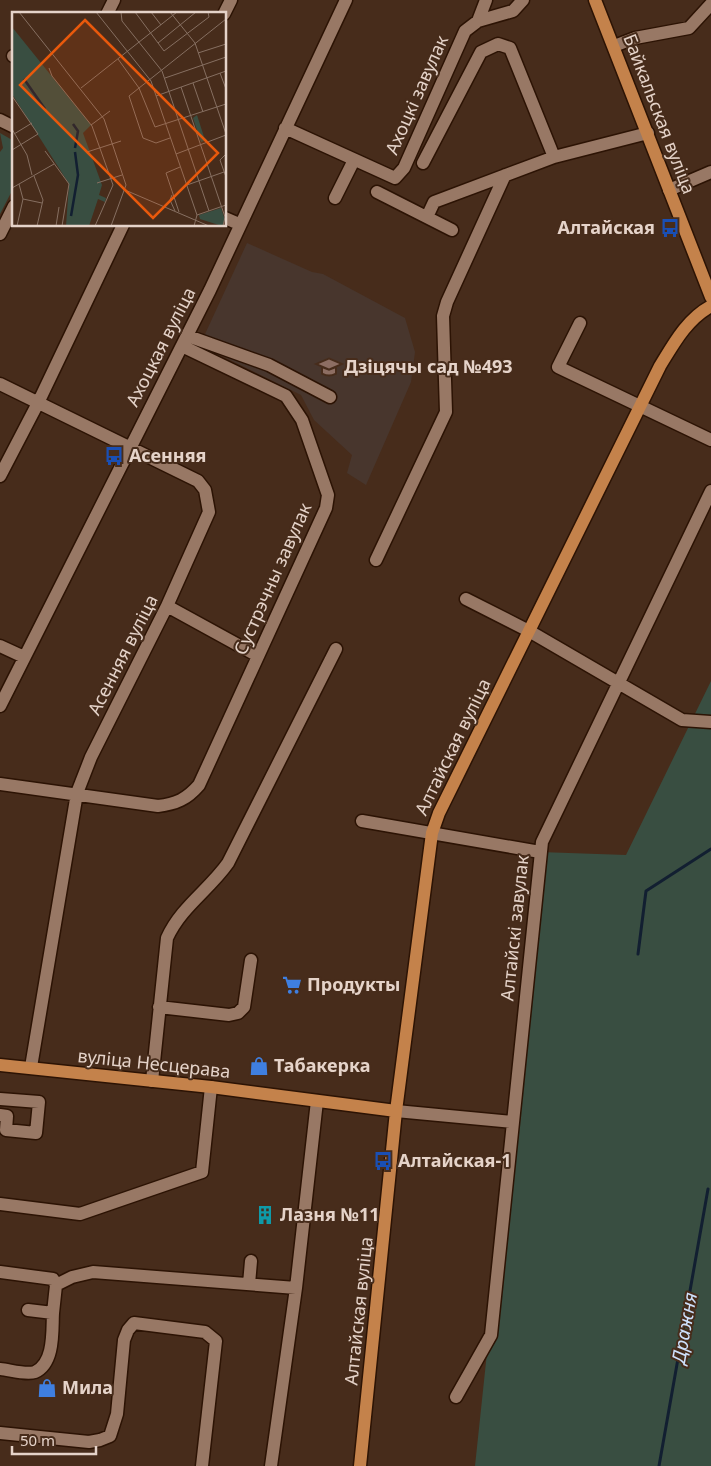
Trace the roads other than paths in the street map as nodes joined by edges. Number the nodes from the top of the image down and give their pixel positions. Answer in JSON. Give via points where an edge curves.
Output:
{"nodes":[{"id":1,"x":114,"y":0,"type":"edge"},
{"id":2,"x":230,"y":0,"type":"edge"},
{"id":3,"x":346,"y":0,"type":"edge"},
{"id":4,"x":486,"y":0,"type":"edge"},
{"id":5,"x":523,"y":0,"type":"edge"},
{"id":6,"x":596,"y":0,"type":"edge"},
{"id":7,"x":711,"y":4,"type":"edge"},
{"id":8,"x":108,"y":12,"type":"edge"},
{"id":9,"x":225,"y":12,"type":"edge"},
{"id":10,"x":478,"y":21,"type":"junction"},
{"id":11,"x":614,"y":46,"type":"junction"},
{"id":12,"x":0,"y":120,"type":"edge"},
{"id":13,"x":12,"y":126,"type":"edge"},
{"id":14,"x":285,"y":128,"type":"junction"},
{"id":15,"x":648,"y":133,"type":"junction"},
{"id":16,"x":554,"y":157,"type":"junction"},
{"id":17,"x":354,"y":160,"type":"junction"},
{"id":18,"x":423,"y":163,"type":"dead end"},
{"id":19,"x":711,"y":172,"type":"edge"},
{"id":20,"x":505,"y":175,"type":"junction"},
{"id":21,"x":669,"y":190,"type":"junction"},
{"id":22,"x":377,"y":192,"type":"dead end"},
{"id":23,"x":335,"y":198,"type":"dead end"},
{"id":24,"x":12,"y":210,"type":"edge"},
{"id":25,"x":427,"y":217,"type":"junction"},
{"id":26,"x":226,"y":218,"type":"edge"},
{"id":27,"x":239,"y":224,"type":"junction"},
{"id":28,"x":123,"y":226,"type":"edge"},
{"id":29,"x":452,"y":230,"type":"dead end"},
{"id":30,"x":0,"y":234,"type":"edge"},
{"id":31,"x":711,"y":297,"type":"edge"},
{"id":32,"x":711,"y":306,"type":"edge"},
{"id":33,"x":580,"y":323,"type":"dead end"},
{"id":34,"x":185,"y":341,"type":"junction"},
{"id":35,"x":0,"y":384,"type":"edge"},
{"id":36,"x":330,"y":398,"type":"dead end"},
{"id":37,"x":38,"y":402,"type":"junction"},
{"id":38,"x":640,"y":405,"type":"junction"},
{"id":39,"x":711,"y":440,"type":"edge"},
{"id":40,"x":130,"y":447,"type":"junction"},
{"id":41,"x":0,"y":476,"type":"edge"},
{"id":42,"x":711,"y":490,"type":"edge"},
{"id":43,"x":376,"y":560,"type":"dead end"},
{"id":44,"x":466,"y":599,"type":"dead end"},
{"id":45,"x":167,"y":606,"type":"junction"},
{"id":46,"x":529,"y":632,"type":"junction"},
{"id":47,"x":0,"y":646,"type":"edge"},
{"id":48,"x":336,"y":648,"type":"dead end"},
{"id":49,"x":258,"y":656,"type":"junction"},
{"id":50,"x":24,"y":657,"type":"junction"},
{"id":51,"x":619,"y":682,"type":"junction"},
{"id":52,"x":0,"y":706,"type":"edge"},
{"id":53,"x":711,"y":722,"type":"edge"},
{"id":54,"x":0,"y":784,"type":"edge"},
{"id":55,"x":77,"y":793,"type":"junction"},
{"id":56,"x":362,"y":821,"type":"dead end"},
{"id":57,"x":432,"y":833,"type":"junction"},
{"id":58,"x":540,"y":852,"type":"junction"},
{"id":59,"x":251,"y":960,"type":"dead end"},
{"id":60,"x":159,"y":1007,"type":"junction"},
{"id":61,"x":0,"y":1064,"type":"edge"},
{"id":62,"x":31,"y":1067,"type":"junction"},
{"id":63,"x":152,"y":1081,"type":"junction"},
{"id":64,"x":211,"y":1087,"type":"junction"},
{"id":65,"x":4,"y":1099,"type":"edge"},
{"id":66,"x":317,"y":1100,"type":"junction"},
{"id":67,"x":396,"y":1111,"type":"junction"},
{"id":68,"x":4,"y":1115,"type":"edge"},
{"id":69,"x":513,"y":1122,"type":"junction"},
{"id":70,"x":0,"y":1204,"type":"edge"},
{"id":71,"x":250,"y":1261,"type":"dead end"},
{"id":72,"x":0,"y":1272,"type":"edge"},
{"id":73,"x":249,"y":1284,"type":"junction"},
{"id":74,"x":56,"y":1285,"type":"junction"},
{"id":75,"x":296,"y":1288,"type":"junction"},
{"id":76,"x":28,"y":1310,"type":"dead end"},
{"id":77,"x":53,"y":1313,"type":"junction"},
{"id":78,"x":0,"y":1368,"type":"edge"},
{"id":79,"x":456,"y":1397,"type":"dead end"},
{"id":80,"x":0,"y":1433,"type":"edge"},
{"id":81,"x":202,"y":1466,"type":"edge"},
{"id":82,"x":271,"y":1466,"type":"edge"},
{"id":83,"x":360,"y":1466,"type":"edge"}],
"edges":[{"from":1,"to":8,"type":"street"},
{"from":2,"to":9,"type":"street"},
{"from":3,"to":14,"type":"street","name":"Ахоцкая вуліца"},
{"from":4,"to":10,"type":"street","name":"Ахоцкі завулак"},
{"from":5,"to":10,"type":"street","via":[[513,11]]},
{"from":6,"to":11,"type":"main road","name":"Байкальская вуліца"},
{"from":7,"to":11,"type":"street","via":[[688,28],[635,38]]},
{"from":10,"to":17,"type":"street","name":"Ахоцкі завулак","via":[[465,31],[404,168],[395,178]]},
{"from":11,"to":15,"type":"main road","name":"Байкальская вуліца"},
{"from":12,"to":13,"type":"street"},
{"from":14,"to":17,"type":"street","name":"Ахоцкі завулак"},
{"from":14,"to":27,"type":"street","name":"Ахоцкая вуліца"},
{"from":15,"to":16,"type":"street"},
{"from":15,"to":21,"type":"main road","name":"Байкальская вуліца"},
{"from":16,"to":18,"type":"street","via":[[510,48],[498,44],[481,52]]},
{"from":16,"to":20,"type":"street"},
{"from":17,"to":23,"type":"street"},
{"from":19,"to":21,"type":"street"},
{"from":20,"to":25,"type":"street","via":[[434,202]]},
{"from":20,"to":43,"type":"street","via":[[446,302],[443,316],[446,412]]},
{"from":21,"to":31,"type":"main road","name":"Байкальская вуліца"},
{"from":22,"to":25,"type":"street"},
{"from":24,"to":30,"type":"street"},
{"from":25,"to":29,"type":"street"},
{"from":26,"to":27,"type":"street"},
{"from":27,"to":34,"type":"street","name":"Ахоцкая вуліца"},
{"from":28,"to":37,"type":"street"},
{"from":32,"to":38,"type":"main road","name":"Алтайская вуліца","via":[[702,311],[675,340]]},
{"from":33,"to":38,"type":"street","via":[[558,367]]},
{"from":34,"to":36,"type":"street","via":[[270,365]]},
{"from":34,"to":40,"type":"street","name":"Ахоцкая вуліца"},
{"from":34,"to":49,"type":"street","name":"Сустрэчны завулак","via":[[286,396],[302,420],[328,495],[326,508]]},
{"from":35,"to":37,"type":"street","name":"Асенняя вуліца"},
{"from":37,"to":40,"type":"street","name":"Асенняя вуліца"},
{"from":37,"to":41,"type":"street"},
{"from":38,"to":39,"type":"street"},
{"from":38,"to":46,"type":"main road","name":"Алтайская вуліца"},
{"from":40,"to":45,"type":"street","name":"Асенняя вуліца","via":[[198,480],[209,503],[209,512]]},
{"from":40,"to":50,"type":"street","name":"Ахоцкая вуліца"},
{"from":42,"to":51,"type":"street","name":"Алтайскі завулак"},
{"from":44,"to":46,"type":"street"},
{"from":45,"to":49,"type":"street"},
{"from":45,"to":55,"type":"street","name":"Асенняя вуліца","via":[[91,757]]},
{"from":46,"to":51,"type":"street"},
{"from":46,"to":57,"type":"main road","name":"Алтайская вуліца"},
{"from":47,"to":50,"type":"street"},
{"from":48,"to":60,"type":"street","via":[[228,863],[216,880],[174,921],[166,945]]},
{"from":49,"to":55,"type":"street","name":"Сустрэчны завулак","via":[[199,785],[189,796],[174,804],[158,806]]},
{"from":50,"to":52,"type":"street","name":"Ахоцкая вуліца"},
{"from":51,"to":53,"type":"street","via":[[682,720]]},
{"from":51,"to":58,"type":"street","name":"Алтайскі завулак"},
{"from":54,"to":55,"type":"street"},
{"from":55,"to":62,"type":"street","name":"Асенняя вуліца"},
{"from":56,"to":57,"type":"street"},
{"from":57,"to":58,"type":"street"},
{"from":57,"to":67,"type":"main road","name":"Алтайская вуліца"},
{"from":58,"to":69,"type":"street","name":"Алтайскі завулак"},
{"from":59,"to":60,"type":"street","via":[[244,1007],[238,1013],[229,1015]]},
{"from":60,"to":63,"type":"street"},
{"from":61,"to":62,"type":"main road","name":"вуліца Несцерава"},
{"from":62,"to":63,"type":"main road","name":"вуліца Несцерава"},
{"from":63,"to":64,"type":"main road","name":"вуліца Несцерава"},
{"from":64,"to":66,"type":"main road","name":"вуліца Несцерава"},
{"from":64,"to":70,"type":"street","via":[[202,1172],[80,1214]]},
{"from":65,"to":68,"type":"street"},
{"from":65,"to":68,"type":"street","via":[[39,1102],[36,1133],[6,1130]]},
{"from":66,"to":67,"type":"main road","name":"вуліца Несцерава"},
{"from":66,"to":75,"type":"street"},
{"from":67,"to":69,"type":"street","name":"вуліца Несцерава"},
{"from":67,"to":83,"type":"main road","name":"Алтайская вуліца"},
{"from":69,"to":79,"type":"street","name":"Алтайскі завулак","via":[[491,1336]]},
{"from":71,"to":73,"type":"street"},
{"from":72,"to":74,"type":"street","via":[[51,1278]]},
{"from":73,"to":74,"type":"street","via":[[93,1272]]},
{"from":73,"to":75,"type":"street"},
{"from":74,"to":77,"type":"street"},
{"from":75,"to":82,"type":"street"},
{"from":76,"to":77,"type":"street"},
{"from":77,"to":78,"type":"street","via":[[50,1350],[41,1367],[29,1373]]},
{"from":80,"to":81,"type":"street","via":[[89,1442],[110,1436],[117,1414],[124,1340],[128,1330],[134,1324],[205,1332],[216,1341]]}]}
